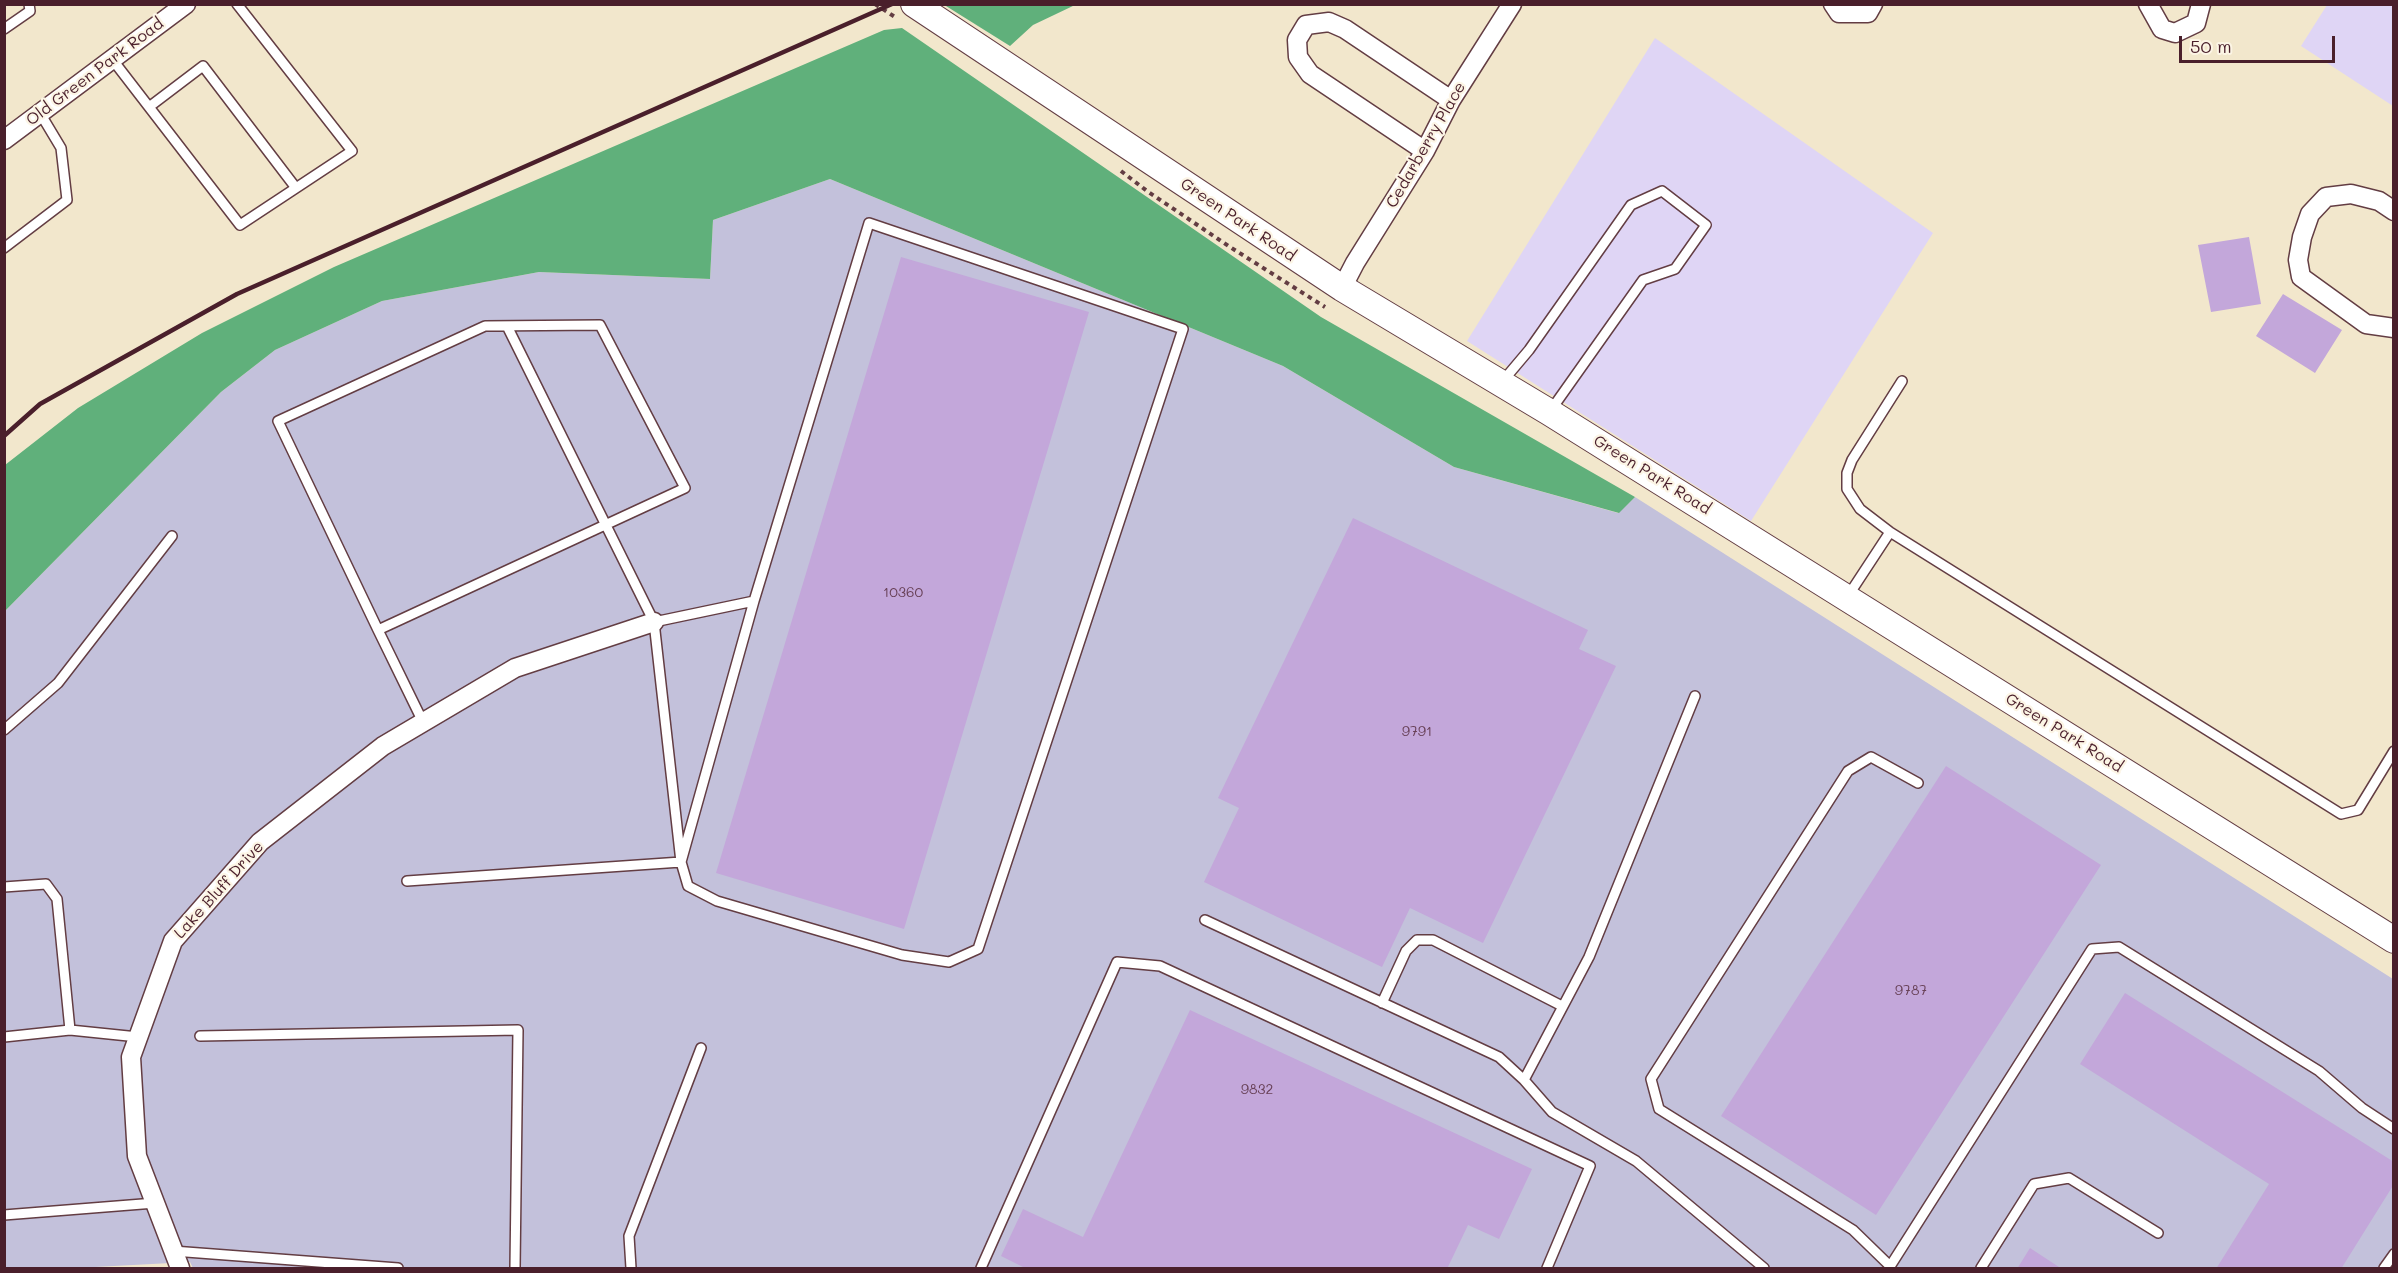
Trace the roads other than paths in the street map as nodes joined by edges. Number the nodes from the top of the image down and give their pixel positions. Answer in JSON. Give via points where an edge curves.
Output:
{"nodes":[{"id":1,"x":29,"y":4,"type":"edge"},
{"id":2,"x":186,"y":4,"type":"edge"},
{"id":3,"x":237,"y":4,"type":"edge"},
{"id":4,"x":914,"y":4,"type":"edge"},
{"id":5,"x":1512,"y":4,"type":"edge"},
{"id":6,"x":1833,"y":4,"type":"edge"},
{"id":7,"x":1873,"y":4,"type":"edge"},
{"id":8,"x":2148,"y":4,"type":"edge"},
{"id":9,"x":2201,"y":4,"type":"edge"},
{"id":10,"x":4,"y":29,"type":"edge"},
{"id":11,"x":112,"y":59,"type":"junction"},
{"id":12,"x":1451,"y":100,"type":"junction"},
{"id":13,"x":149,"y":107,"type":"junction"},
{"id":14,"x":40,"y":113,"type":"junction"},
{"id":15,"x":4,"y":140,"type":"edge"},
{"id":16,"x":1425,"y":151,"type":"junction"},
{"id":17,"x":296,"y":188,"type":"junction"},
{"id":18,"x":2394,"y":211,"type":"edge"},
{"id":19,"x":4,"y":248,"type":"edge"},
{"id":20,"x":1342,"y":288,"type":"junction"},
{"id":21,"x":507,"y":326,"type":"junction"},
{"id":22,"x":2394,"y":328,"type":"edge"},
{"id":23,"x":1902,"y":381,"type":"dead end"},
{"id":24,"x":1502,"y":382,"type":"junction"},
{"id":25,"x":1550,"y":412,"type":"junction"},
{"id":26,"x":606,"y":525,"type":"junction"},
{"id":27,"x":1890,"y":532,"type":"junction"},
{"id":28,"x":172,"y":536,"type":"dead end"},
{"id":29,"x":1847,"y":598,"type":"junction"},
{"id":30,"x":754,"y":602,"type":"junction"},
{"id":31,"x":654,"y":622,"type":"junction"},
{"id":32,"x":378,"y":630,"type":"junction"},
{"id":33,"x":1695,"y":696,"type":"dead end"},
{"id":34,"x":423,"y":722,"type":"junction"},
{"id":35,"x":4,"y":730,"type":"edge"},
{"id":36,"x":2394,"y":751,"type":"edge"},
{"id":37,"x":1918,"y":783,"type":"dead end"},
{"id":38,"x":681,"y":862,"type":"junction"},
{"id":39,"x":407,"y":881,"type":"dead end"},
{"id":40,"x":4,"y":887,"type":"edge"},
{"id":41,"x":1205,"y":920,"type":"dead end"},
{"id":42,"x":2394,"y":940,"type":"edge"},
{"id":43,"x":1382,"y":1003,"type":"junction"},
{"id":44,"x":1562,"y":1006,"type":"junction"},
{"id":45,"x":70,"y":1030,"type":"junction"},
{"id":46,"x":200,"y":1036,"type":"dead end"},
{"id":47,"x":4,"y":1037,"type":"edge"},
{"id":48,"x":138,"y":1037,"type":"junction"},
{"id":49,"x":701,"y":1048,"type":"dead end"},
{"id":50,"x":1524,"y":1080,"type":"junction"},
{"id":51,"x":2394,"y":1129,"type":"edge"},
{"id":52,"x":155,"y":1203,"type":"junction"},
{"id":53,"x":4,"y":1215,"type":"edge"},
{"id":54,"x":2158,"y":1233,"type":"dead end"},
{"id":55,"x":173,"y":1251,"type":"junction"},
{"id":56,"x":2394,"y":1254,"type":"edge"},
{"id":57,"x":287,"y":1265,"type":"edge"},
{"id":58,"x":346,"y":1267,"type":"edge"},
{"id":59,"x":1889,"y":1267,"type":"edge"},
{"id":60,"x":180,"y":1269,"type":"edge"},
{"id":61,"x":398,"y":1269,"type":"edge"},
{"id":62,"x":515,"y":1269,"type":"edge"},
{"id":63,"x":631,"y":1269,"type":"edge"},
{"id":64,"x":981,"y":1269,"type":"edge"},
{"id":65,"x":1547,"y":1269,"type":"edge"},
{"id":66,"x":1764,"y":1269,"type":"edge"},
{"id":67,"x":1981,"y":1269,"type":"edge"},
{"id":68,"x":2384,"y":1269,"type":"edge"}],
"edges":[{"from":1,"to":10,"type":"lane","via":[[30,11]]},
{"from":2,"to":11,"type":"street","name":"Old Green Park Road"},
{"from":3,"to":17,"type":"lane","via":[[352,151]]},
{"from":4,"to":20,"type":"street","name":"Green Park Road"},
{"from":5,"to":12,"type":"street","name":"Cedarberry Place"},
{"from":6,"to":7,"type":"street","via":[[1839,13],[1868,13]]},
{"from":8,"to":9,"type":"street","via":[[2162,29],[2175,33],[2196,23]]},
{"from":11,"to":13,"type":"lane"},
{"from":11,"to":14,"type":"street","name":"Old Green Park Road"},
{"from":12,"to":16,"type":"street","name":"Cedarberry Place"},
{"from":12,"to":16,"type":"street","via":[[1329,22],[1306,25],[1297,40],[1298,57],[1310,74]]},
{"from":13,"to":17,"type":"lane","via":[[240,225]]},
{"from":13,"to":17,"type":"lane","via":[[203,66]]},
{"from":14,"to":15,"type":"street","name":"Old Green Park Road"},
{"from":14,"to":19,"type":"lane","via":[[61,148],[67,200]]},
{"from":16,"to":20,"type":"street","name":"Cedarberry Place"},
{"from":18,"to":22,"type":"street","via":[[2379,201],[2351,194],[2326,197],[2310,214],[2298,260],[2301,277],[2366,324]]},
{"from":20,"to":24,"type":"street","name":"Green Park Road"},
{"from":21,"to":26,"type":"lane"},
{"from":21,"to":26,"type":"lane","via":[[600,325],[685,488]]},
{"from":21,"to":32,"type":"lane","via":[[485,326],[278,421]]},
{"from":23,"to":27,"type":"lane","via":[[1847,473],[1847,489],[1860,509]]},
{"from":24,"to":25,"type":"street","name":"Green Park Road"},
{"from":24,"to":25,"type":"lane","via":[[1631,205],[1662,192],[1706,225],[1675,269],[1643,279]]},
{"from":25,"to":29,"type":"street","name":"Green Park Road"},
{"from":26,"to":31,"type":"lane"},
{"from":26,"to":32,"type":"lane"},
{"from":27,"to":29,"type":"lane"},
{"from":27,"to":36,"type":"lane","via":[[2341,814],[2358,810]]},
{"from":28,"to":35,"type":"lane","via":[[58,682]]},
{"from":29,"to":42,"type":"street","name":"Green Park Road"},
{"from":30,"to":31,"type":"lane"},
{"from":30,"to":38,"type":"lane"},
{"from":30,"to":38,"type":"lane","via":[[869,223],[1183,329],[978,949],[950,962],[880,949],[717,900],[688,886]]},
{"from":31,"to":34,"type":"street","name":"Lake Bluff Drive","via":[[515,668]]},
{"from":31,"to":38,"type":"lane"},
{"from":32,"to":34,"type":"lane"},
{"from":33,"to":44,"type":"lane","via":[[1589,957]]},
{"from":34,"to":48,"type":"street","name":"Lake Bluff Drive","via":[[383,746],[260,842],[172,941]]},
{"from":37,"to":59,"type":"lane","via":[[1871,757],[1848,771],[1651,1079],[1659,1110],[1853,1230]]},
{"from":38,"to":39,"type":"lane"},
{"from":40,"to":45,"type":"lane","via":[[46,884],[57,899]]},
{"from":41,"to":43,"type":"lane"},
{"from":43,"to":44,"type":"lane","via":[[1406,951],[1418,940],[1433,940]]},
{"from":43,"to":50,"type":"lane","via":[[1499,1057]]},
{"from":44,"to":50,"type":"lane"},
{"from":45,"to":47,"type":"lane"},
{"from":45,"to":48,"type":"lane"},
{"from":46,"to":62,"type":"lane","via":[[518,1030]]},
{"from":48,"to":52,"type":"street","name":"Lake Bluff Drive","via":[[131,1057],[137,1156]]},
{"from":49,"to":63,"type":"lane","via":[[629,1236]]},
{"from":50,"to":66,"type":"lane","via":[[1552,1112],[1636,1161]]},
{"from":51,"to":59,"type":"lane","via":[[2319,1071],[2119,947],[2092,949]]},
{"from":52,"to":53,"type":"lane"},
{"from":52,"to":55,"type":"street","name":"Lake Bluff Drive"},
{"from":54,"to":67,"type":"lane","via":[[2069,1178],[2034,1184]]},
{"from":55,"to":57,"type":"lane"},
{"from":55,"to":60,"type":"street","name":"Lake Bluff Drive"},
{"from":56,"to":68,"type":"lane"},
{"from":57,"to":58,"type":"lane"},
{"from":58,"to":61,"type":"lane"},
{"from":64,"to":65,"type":"lane","via":[[1117,962],[1160,966],[1590,1166]]}]}
